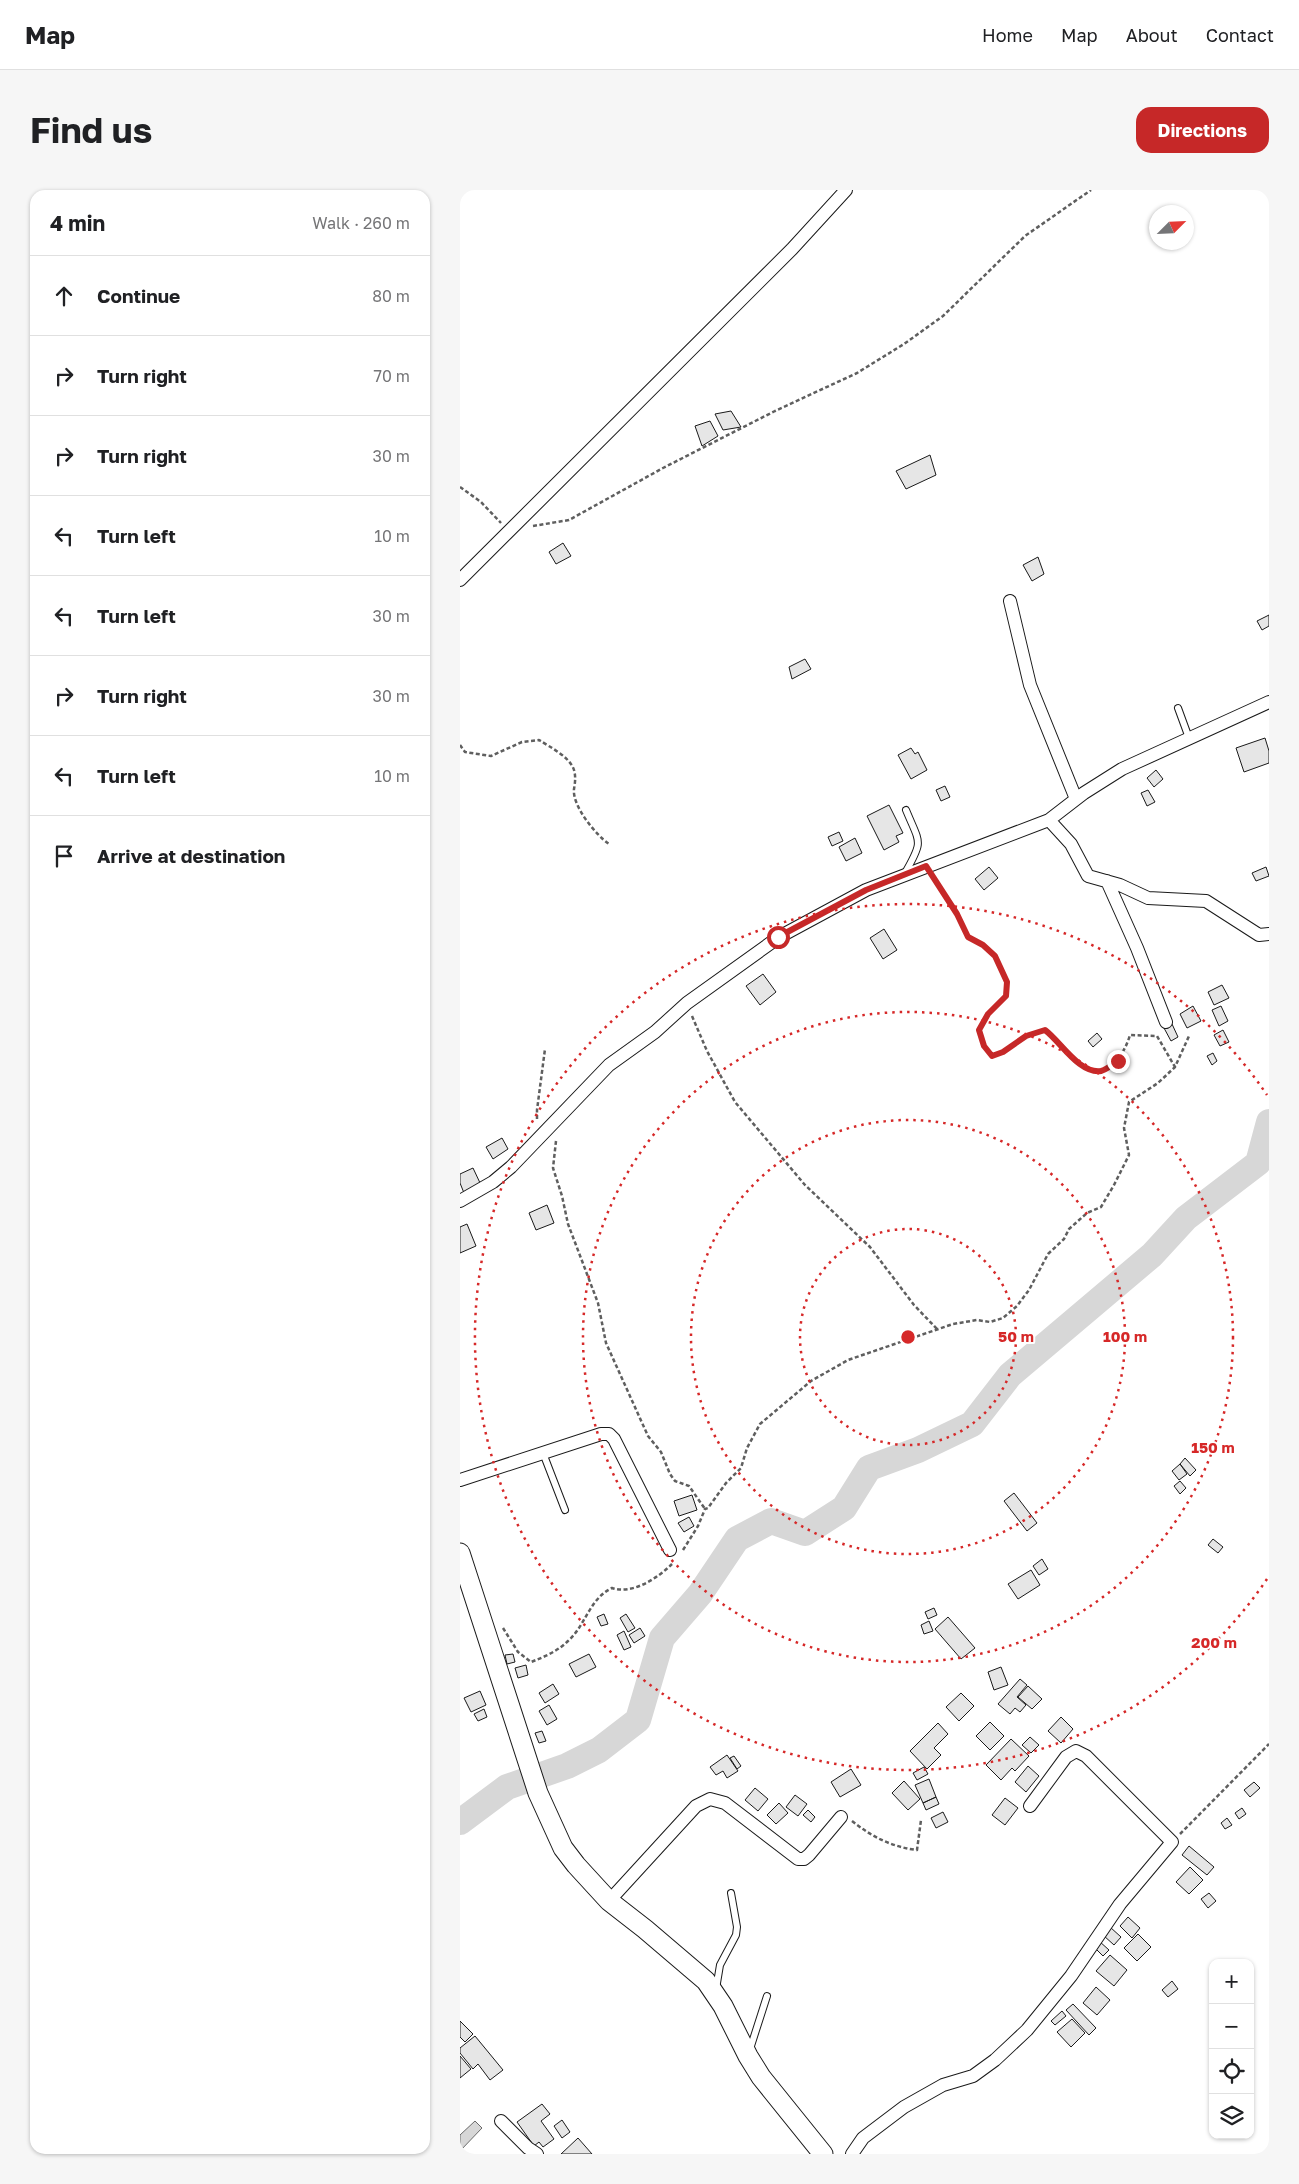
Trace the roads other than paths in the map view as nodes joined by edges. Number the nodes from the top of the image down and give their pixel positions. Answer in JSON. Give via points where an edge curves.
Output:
{"nodes":[{"id":1,"x":846,"y":190,"type":"edge"},
{"id":2,"x":460,"y":580,"type":"edge"},
{"id":3,"x":1010,"y":601,"type":"dead end"},
{"id":4,"x":1269,"y":702,"type":"edge"},
{"id":5,"x":1178,"y":708,"type":"dead end"},
{"id":6,"x":1189,"y":738,"type":"junction"},
{"id":7,"x":1076,"y":799,"type":"junction"},
{"id":8,"x":906,"y":810,"type":"dead end"},
{"id":9,"x":1049,"y":820,"type":"junction"},
{"id":10,"x":904,"y":875,"type":"junction"},
{"id":11,"x":1108,"y":881,"type":"junction"},
{"id":12,"x":1269,"y":934,"type":"edge"},
{"id":13,"x":1166,"y":1022,"type":"dead end"},
{"id":14,"x":460,"y":1201,"type":"edge"},
{"id":15,"x":542,"y":1453,"type":"junction"},
{"id":16,"x":460,"y":1480,"type":"edge"},
{"id":17,"x":565,"y":1510,"type":"dead end"},
{"id":18,"x":460,"y":1553,"type":"edge"},
{"id":19,"x":675,"y":1555,"type":"road end"},
{"id":20,"x":1030,"y":1806,"type":"dead end"},
{"id":21,"x":841,"y":1816,"type":"road end"},
{"id":22,"x":732,"y":1893,"type":"dead end"},
{"id":23,"x":608,"y":1901,"type":"junction"},
{"id":24,"x":715,"y":1994,"type":"junction"},
{"id":25,"x":767,"y":1996,"type":"dead end"},
{"id":26,"x":748,"y":2056,"type":"junction"},
{"id":27,"x":501,"y":2120,"type":"dead end"},
{"id":28,"x":818,"y":2153,"type":"edge"},
{"id":29,"x":537,"y":2154,"type":"edge"},
{"id":30,"x":852,"y":2154,"type":"edge"}],
"edges":[{"from":1,"to":2,"type":"street","via":[[792,249]]},
{"from":3,"to":7,"type":"street","via":[[1030,685]]},
{"from":4,"to":6,"type":"street"},
{"from":5,"to":6,"type":"lane"},
{"from":6,"to":7,"type":"street","via":[[1122,769]]},
{"from":7,"to":9,"type":"street"},
{"from":8,"to":10,"type":"lane","via":[[919,847]]},
{"from":9,"to":10,"type":"street"},
{"from":9,"to":11,"type":"street","via":[[1071,844],[1085,873]]},
{"from":10,"to":14,"type":"street","via":[[866,890],[778,937],[686,1003],[655,1032],[599,1075],[556,1122],[493,1182]]},
{"from":11,"to":12,"type":"street","via":[[1148,898],[1206,901],[1258,936]]},
{"from":11,"to":13,"type":"street"},
{"from":15,"to":16,"type":"street"},
{"from":15,"to":17,"type":"lane"},
{"from":15,"to":19,"type":"street","via":[[609,1434]]},
{"from":18,"to":23,"type":"street","via":[[538,1793],[563,1848]]},
{"from":20,"to":30,"type":"street","via":[[1066,1757],[1076,1751],[1086,1756],[1172,1842],[1120,1904],[1071,1976],[1027,2030],[973,2076],[944,2085],[904,2107],[863,2138]]},
{"from":21,"to":23,"type":"street","via":[[809,1855],[798,1859],[724,1803],[710,1799],[681,1822]]},
{"from":22,"to":24,"type":"lane","via":[[736,1935],[720,1965]]},
{"from":23,"to":24,"type":"street","via":[[696,1971]]},
{"from":24,"to":26,"type":"street"},
{"from":25,"to":26,"type":"lane"},
{"from":26,"to":28,"type":"street"},
{"from":27,"to":29,"type":"street"}]}
